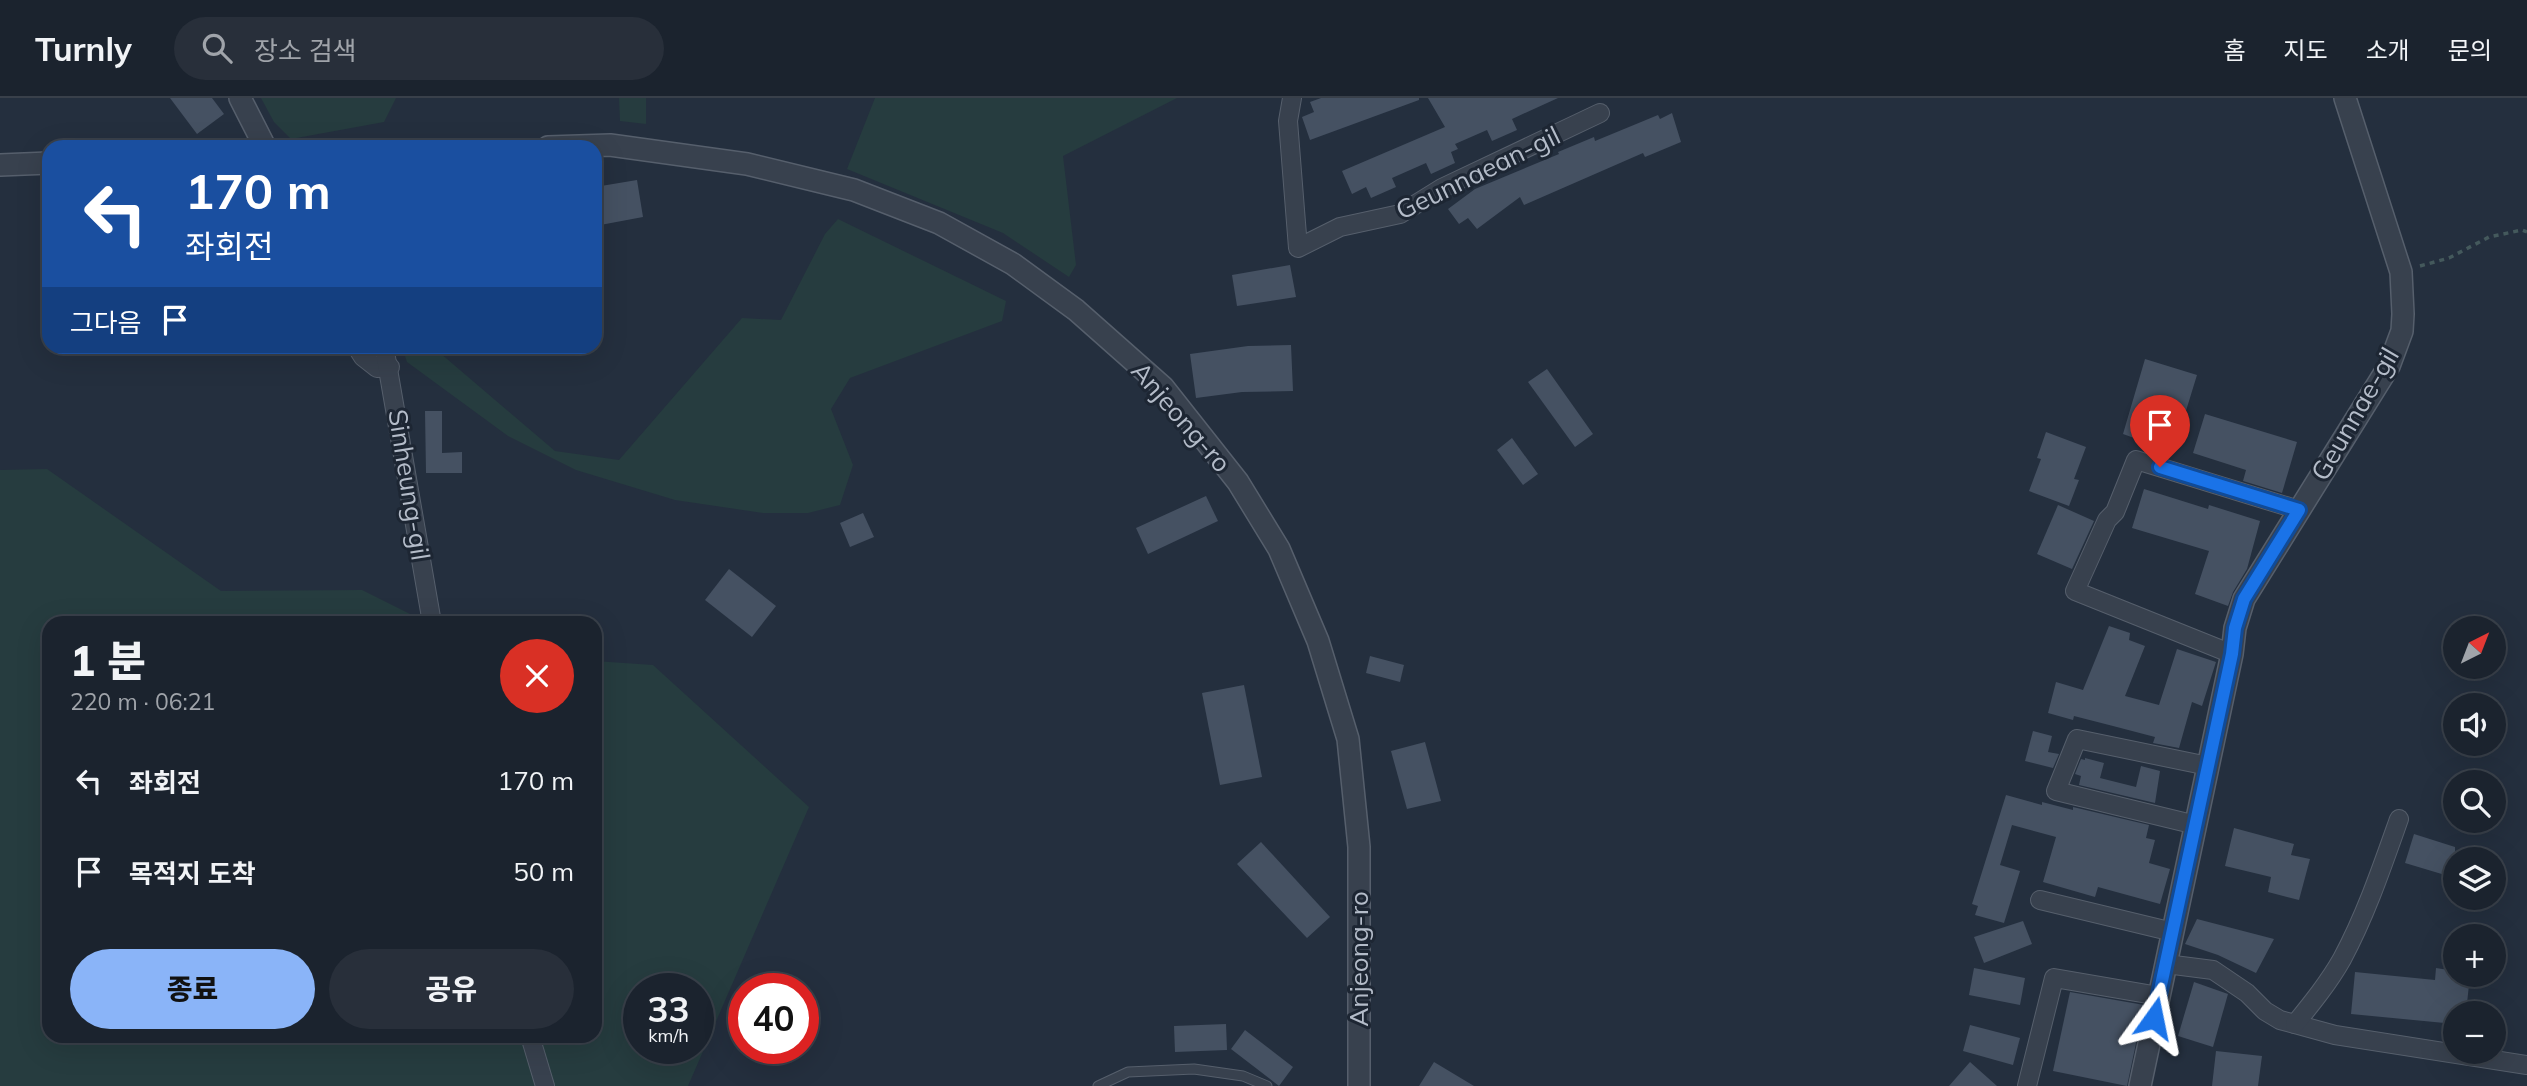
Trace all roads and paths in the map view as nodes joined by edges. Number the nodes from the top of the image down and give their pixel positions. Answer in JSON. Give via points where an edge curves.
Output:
{"nodes":[{"id":1,"x":240,"y":98,"type":"edge"},
{"id":2,"x":1292,"y":98,"type":"edge"},
{"id":3,"x":2346,"y":98,"type":"edge"},
{"id":4,"x":1600,"y":113,"type":"dead end"},
{"id":5,"x":261,"y":140,"type":"edge"},
{"id":6,"x":602,"y":145,"type":"edge"},
{"id":7,"x":42,"y":163,"type":"edge"},
{"id":8,"x":0,"y":165,"type":"edge"},
{"id":9,"x":2527,"y":232,"type":"edge"},
{"id":10,"x":2401,"y":272,"type":"junction"},
{"id":11,"x":361,"y":354,"type":"edge"},
{"id":12,"x":386,"y":354,"type":"edge"},
{"id":13,"x":390,"y":367,"type":"junction"},
{"id":14,"x":2299,"y":510,"type":"junction"},
{"id":15,"x":431,"y":616,"type":"edge"},
{"id":16,"x":2232,"y":654,"type":"junction"},
{"id":17,"x":2208,"y":766,"type":"junction"},
{"id":18,"x":2399,"y":819,"type":"dead end"},
{"id":19,"x":2196,"y":825,"type":"junction"},
{"id":20,"x":2039,"y":900,"type":"dead end"},
{"id":21,"x":2173,"y":932,"type":"junction"},
{"id":22,"x":2166,"y":964,"type":"junction"},
{"id":23,"x":2159,"y":996,"type":"junction"},
{"id":24,"x":2295,"y":1024,"type":"junction"},
{"id":25,"x":532,"y":1043,"type":"edge"},
{"id":26,"x":2527,"y":1065,"type":"edge"},
{"id":27,"x":545,"y":1086,"type":"edge"},
{"id":28,"x":1098,"y":1086,"type":"edge"},
{"id":29,"x":1267,"y":1086,"type":"edge"},
{"id":30,"x":1359,"y":1086,"type":"edge"},
{"id":31,"x":2027,"y":1086,"type":"edge"},
{"id":32,"x":2140,"y":1086,"type":"edge"}],
"edges":[{"from":1,"to":5,"type":"street"},
{"from":2,"to":4,"type":"street","name":"Geunnaean-gil","via":[[1289,121],[1298,248],[1340,227],[1400,214],[1442,188]]},
{"from":3,"to":10,"type":"street","name":"Geunnae-gil"},
{"from":6,"to":30,"type":"street","name":"Anjeong-ro","via":[[747,164],[854,190],[927,218],[1013,264],[1076,310],[1163,387],[1238,482],[1279,549],[1318,642],[1348,739],[1359,847]]},
{"from":7,"to":8,"type":"street"},
{"from":9,"to":10,"type":"path","via":[[2489,237],[2449,258]]},
{"from":10,"to":14,"type":"street","name":"Geunnae-gil","via":[[2402,331],[2389,366]]},
{"from":11,"to":13,"type":"street","via":[[377,368]]},
{"from":12,"to":13,"type":"street","name":"Sinheung-gil"},
{"from":13,"to":15,"type":"street","name":"Sinheung-gil"},
{"from":14,"to":16,"type":"street","name":"Geunnae-gil","via":[[2244,599]]},
{"from":14,"to":16,"type":"street","via":[[2136,460],[2115,512],[2107,520],[2075,591]]},
{"from":16,"to":17,"type":"street","name":"Geunnae-gil"},
{"from":17,"to":19,"type":"street","name":"Geunnae-gil"},
{"from":17,"to":19,"type":"street","via":[[2077,739],[2056,791]]},
{"from":18,"to":24,"type":"street","via":[[2366,910],[2342,959]]},
{"from":19,"to":21,"type":"street","name":"Geunnae-gil"},
{"from":20,"to":21,"type":"street"},
{"from":21,"to":22,"type":"street","name":"Geunnae-gil"},
{"from":22,"to":23,"type":"street","name":"Geunnae-gil"},
{"from":22,"to":24,"type":"street","via":[[2213,970],[2238,985],[2265,1011]]},
{"from":23,"to":31,"type":"street","via":[[2054,978]]},
{"from":23,"to":32,"type":"street","name":"Geunnae-gil"},
{"from":24,"to":26,"type":"street","via":[[2334,1035]]},
{"from":25,"to":27,"type":"street"},
{"from":28,"to":29,"type":"lane","via":[[1128,1072],[1194,1069],[1243,1076]]}]}
